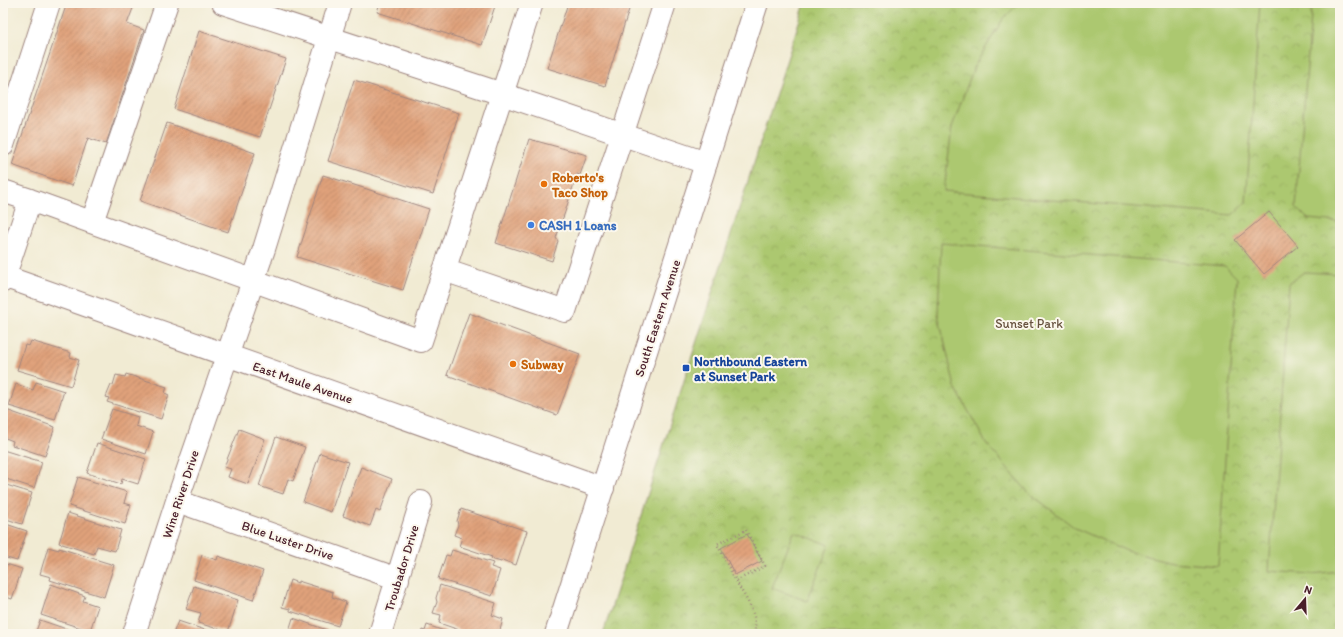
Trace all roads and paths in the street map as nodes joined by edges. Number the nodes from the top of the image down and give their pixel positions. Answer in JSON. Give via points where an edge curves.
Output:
{"nodes":[{"id":1,"x":49,"y":3,"type":"edge"},
{"id":2,"x":167,"y":3,"type":"edge"},
{"id":3,"x":223,"y":3,"type":"edge"},
{"id":4,"x":340,"y":3,"type":"edge"},
{"id":5,"x":532,"y":3,"type":"edge"},
{"id":6,"x":665,"y":3,"type":"edge"},
{"id":7,"x":757,"y":3,"type":"edge"},
{"id":8,"x":329,"y":38,"type":"junction"},
{"id":9,"x":502,"y":94,"type":"junction"},
{"id":10,"x":622,"y":134,"type":"junction"},
{"id":11,"x":3,"y":144,"type":"edge"},
{"id":12,"x":706,"y":163,"type":"junction"},
{"id":13,"x":3,"y":191,"type":"edge"},
{"id":14,"x":30,"y":200,"type":"junction"},
{"id":15,"x":92,"y":222,"type":"junction"},
{"id":16,"x":444,"y":270,"type":"junction"},
{"id":17,"x":3,"y":278,"type":"edge"},
{"id":18,"x":252,"y":280,"type":"junction"},
{"id":19,"x":227,"y":355,"type":"junction"},
{"id":20,"x":602,"y":488,"type":"junction"},
{"id":21,"x":177,"y":501,"type":"junction"},
{"id":22,"x":421,"y":502,"type":"dead end"},
{"id":23,"x":398,"y":579,"type":"junction"},
{"id":24,"x":736,"y":581,"type":"junction"},
{"id":25,"x":134,"y":634,"type":"edge"},
{"id":26,"x":380,"y":634,"type":"edge"},
{"id":27,"x":556,"y":634,"type":"edge"},
{"id":28,"x":754,"y":634,"type":"edge"}],
"edges":[{"from":1,"to":11,"type":"street"},
{"from":2,"to":15,"type":"street"},
{"from":3,"to":8,"type":"street"},
{"from":4,"to":8,"type":"street","name":"Wine River Drive"},
{"from":5,"to":9,"type":"street"},
{"from":6,"to":10,"type":"street"},
{"from":7,"to":12,"type":"street","name":"South Eastern Avenue"},
{"from":8,"to":9,"type":"street"},
{"from":8,"to":18,"type":"street","name":"Wine River Drive","via":[[264,249]]},
{"from":9,"to":10,"type":"street"},
{"from":9,"to":16,"type":"street"},
{"from":10,"to":12,"type":"street"},
{"from":10,"to":16,"type":"street","via":[[565,311]]},
{"from":12,"to":20,"type":"street","name":"South Eastern Avenue"},
{"from":13,"to":14,"type":"street"},
{"from":14,"to":15,"type":"street"},
{"from":14,"to":17,"type":"street"},
{"from":15,"to":18,"type":"street"},
{"from":16,"to":18,"type":"street","via":[[421,341]]},
{"from":17,"to":19,"type":"street","name":"East Maule Avenue"},
{"from":18,"to":19,"type":"street","name":"Wine River Drive"},
{"from":19,"to":20,"type":"street","name":"East Maule Avenue"},
{"from":19,"to":21,"type":"street","name":"Wine River Drive"},
{"from":20,"to":27,"type":"street","name":"South Eastern Avenue"},
{"from":21,"to":23,"type":"street","name":"Blue Luster Drive"},
{"from":21,"to":25,"type":"street","name":"Wine River Drive"},
{"from":22,"to":23,"type":"street","name":"Troubador Drive"},
{"from":23,"to":26,"type":"street","name":"Troubador Drive"},
{"from":24,"to":24,"type":"path","via":[[717,544],[746,530],[765,566]]},
{"from":24,"to":28,"type":"path","via":[[754,616]]}]}
